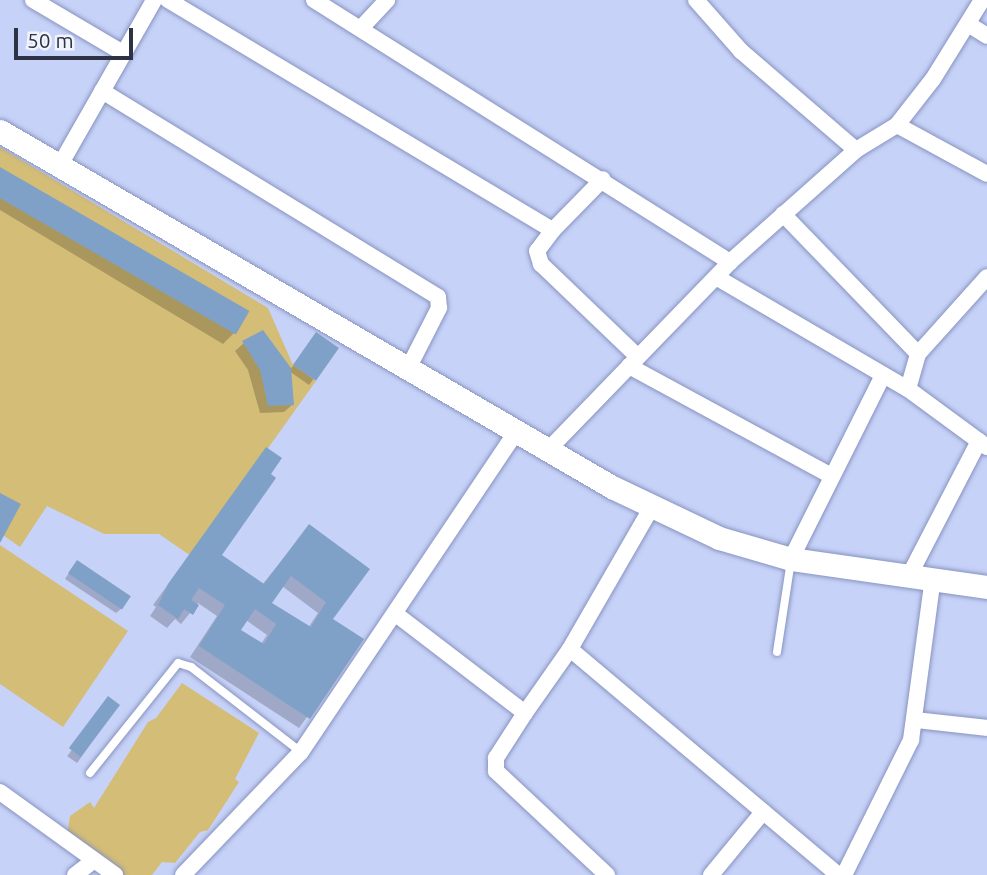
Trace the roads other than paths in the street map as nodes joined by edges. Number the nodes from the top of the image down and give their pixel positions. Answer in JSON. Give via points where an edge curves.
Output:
{"nodes":[{"id":1,"x":33,"y":0,"type":"edge"},
{"id":2,"x":154,"y":0,"type":"edge"},
{"id":3,"x":168,"y":0,"type":"edge"},
{"id":4,"x":314,"y":0,"type":"edge"},
{"id":5,"x":387,"y":0,"type":"edge"},
{"id":6,"x":696,"y":0,"type":"edge"},
{"id":7,"x":982,"y":0,"type":"edge"},
{"id":8,"x":968,"y":24,"type":"junction"},
{"id":9,"x":362,"y":27,"type":"junction"},
{"id":10,"x":987,"y":36,"type":"edge"},
{"id":11,"x":123,"y":53,"type":"junction"},
{"id":12,"x":102,"y":91,"type":"junction"},
{"id":13,"x":897,"y":125,"type":"junction"},
{"id":14,"x":0,"y":131,"type":"edge"},
{"id":15,"x":856,"y":150,"type":"junction"},
{"id":16,"x":60,"y":165,"type":"junction"},
{"id":17,"x":987,"y":174,"type":"edge"},
{"id":18,"x":603,"y":178,"type":"junction"},
{"id":19,"x":783,"y":214,"type":"junction"},
{"id":20,"x":553,"y":230,"type":"junction"},
{"id":21,"x":730,"y":262,"type":"junction"},
{"id":22,"x":716,"y":277,"type":"junction"},
{"id":23,"x":987,"y":277,"type":"edge"},
{"id":24,"x":918,"y":354,"type":"junction"},
{"id":25,"x":633,"y":361,"type":"junction"},
{"id":26,"x":410,"y":367,"type":"junction"},
{"id":27,"x":883,"y":374,"type":"junction"},
{"id":28,"x":908,"y":389,"type":"junction"},
{"id":29,"x":516,"y":432,"type":"junction"},
{"id":30,"x":983,"y":444,"type":"edge"},
{"id":31,"x":549,"y":449,"type":"junction"},
{"id":32,"x":832,"y":476,"type":"junction"},
{"id":33,"x":653,"y":505,"type":"junction"},
{"id":34,"x":791,"y":559,"type":"junction"},
{"id":35,"x":910,"y":574,"type":"junction"},
{"id":36,"x":933,"y":578,"type":"junction"},
{"id":37,"x":987,"y":587,"type":"edge"},
{"id":38,"x":397,"y":615,"type":"junction"},
{"id":39,"x":570,"y":649,"type":"junction"},
{"id":40,"x":777,"y":652,"type":"dead end"},
{"id":41,"x":525,"y":713,"type":"junction"},
{"id":42,"x":916,"y":720,"type":"junction"},
{"id":43,"x":987,"y":728,"type":"edge"},
{"id":44,"x":301,"y":752,"type":"junction"},
{"id":45,"x":90,"y":773,"type":"dead end"},
{"id":46,"x":0,"y":792,"type":"edge"},
{"id":47,"x":763,"y":812,"type":"junction"},
{"id":48,"x":94,"y":860,"type":"junction"},
{"id":49,"x":75,"y":875,"type":"edge"},
{"id":50,"x":115,"y":875,"type":"edge"},
{"id":51,"x":183,"y":875,"type":"edge"},
{"id":52,"x":607,"y":875,"type":"edge"},
{"id":53,"x":710,"y":875,"type":"edge"},
{"id":54,"x":838,"y":875,"type":"edge"},
{"id":55,"x":844,"y":875,"type":"edge"}],
"edges":[{"from":1,"to":11,"type":"street"},
{"from":2,"to":11,"type":"street"},
{"from":3,"to":20,"type":"street"},
{"from":4,"to":9,"type":"street"},
{"from":5,"to":9,"type":"street"},
{"from":6,"to":15,"type":"street","via":[[741,51]]},
{"from":7,"to":8,"type":"street"},
{"from":8,"to":10,"type":"street"},
{"from":8,"to":13,"type":"street"},
{"from":9,"to":18,"type":"street"},
{"from":11,"to":12,"type":"street"},
{"from":12,"to":16,"type":"street"},
{"from":12,"to":26,"type":"street","via":[[438,297],[436,317]]},
{"from":13,"to":15,"type":"street"},
{"from":13,"to":17,"type":"street"},
{"from":14,"to":16,"type":"street"},
{"from":15,"to":19,"type":"street"},
{"from":16,"to":26,"type":"street"},
{"from":18,"to":20,"type":"street"},
{"from":18,"to":21,"type":"street"},
{"from":19,"to":21,"type":"street"},
{"from":19,"to":24,"type":"street"},
{"from":20,"to":25,"type":"street","via":[[538,247],[541,264]]},
{"from":21,"to":22,"type":"street"},
{"from":22,"to":25,"type":"street"},
{"from":22,"to":27,"type":"street"},
{"from":23,"to":24,"type":"street"},
{"from":24,"to":28,"type":"street"},
{"from":25,"to":31,"type":"street"},
{"from":25,"to":32,"type":"street"},
{"from":26,"to":29,"type":"street"},
{"from":27,"to":28,"type":"street"},
{"from":27,"to":32,"type":"street"},
{"from":28,"to":30,"type":"street"},
{"from":29,"to":31,"type":"street"},
{"from":29,"to":38,"type":"street"},
{"from":30,"to":35,"type":"street"},
{"from":31,"to":33,"type":"street"},
{"from":32,"to":34,"type":"street"},
{"from":33,"to":34,"type":"street","via":[[719,538]]},
{"from":33,"to":39,"type":"street"},
{"from":34,"to":35,"type":"street"},
{"from":34,"to":40,"type":"lane"},
{"from":35,"to":36,"type":"street"},
{"from":36,"to":37,"type":"street"},
{"from":36,"to":42,"type":"street"},
{"from":38,"to":41,"type":"street"},
{"from":38,"to":44,"type":"street"},
{"from":39,"to":41,"type":"street"},
{"from":39,"to":47,"type":"street"},
{"from":41,"to":52,"type":"street","via":[[496,758],[496,771]]},
{"from":42,"to":43,"type":"street"},
{"from":42,"to":55,"type":"street","via":[[904,759]]},
{"from":44,"to":45,"type":"lane","via":[[191,667],[178,663]]},
{"from":44,"to":51,"type":"street"},
{"from":46,"to":48,"type":"street"},
{"from":47,"to":53,"type":"street"},
{"from":47,"to":54,"type":"street"},
{"from":48,"to":49,"type":"street"},
{"from":48,"to":50,"type":"street"}]}
